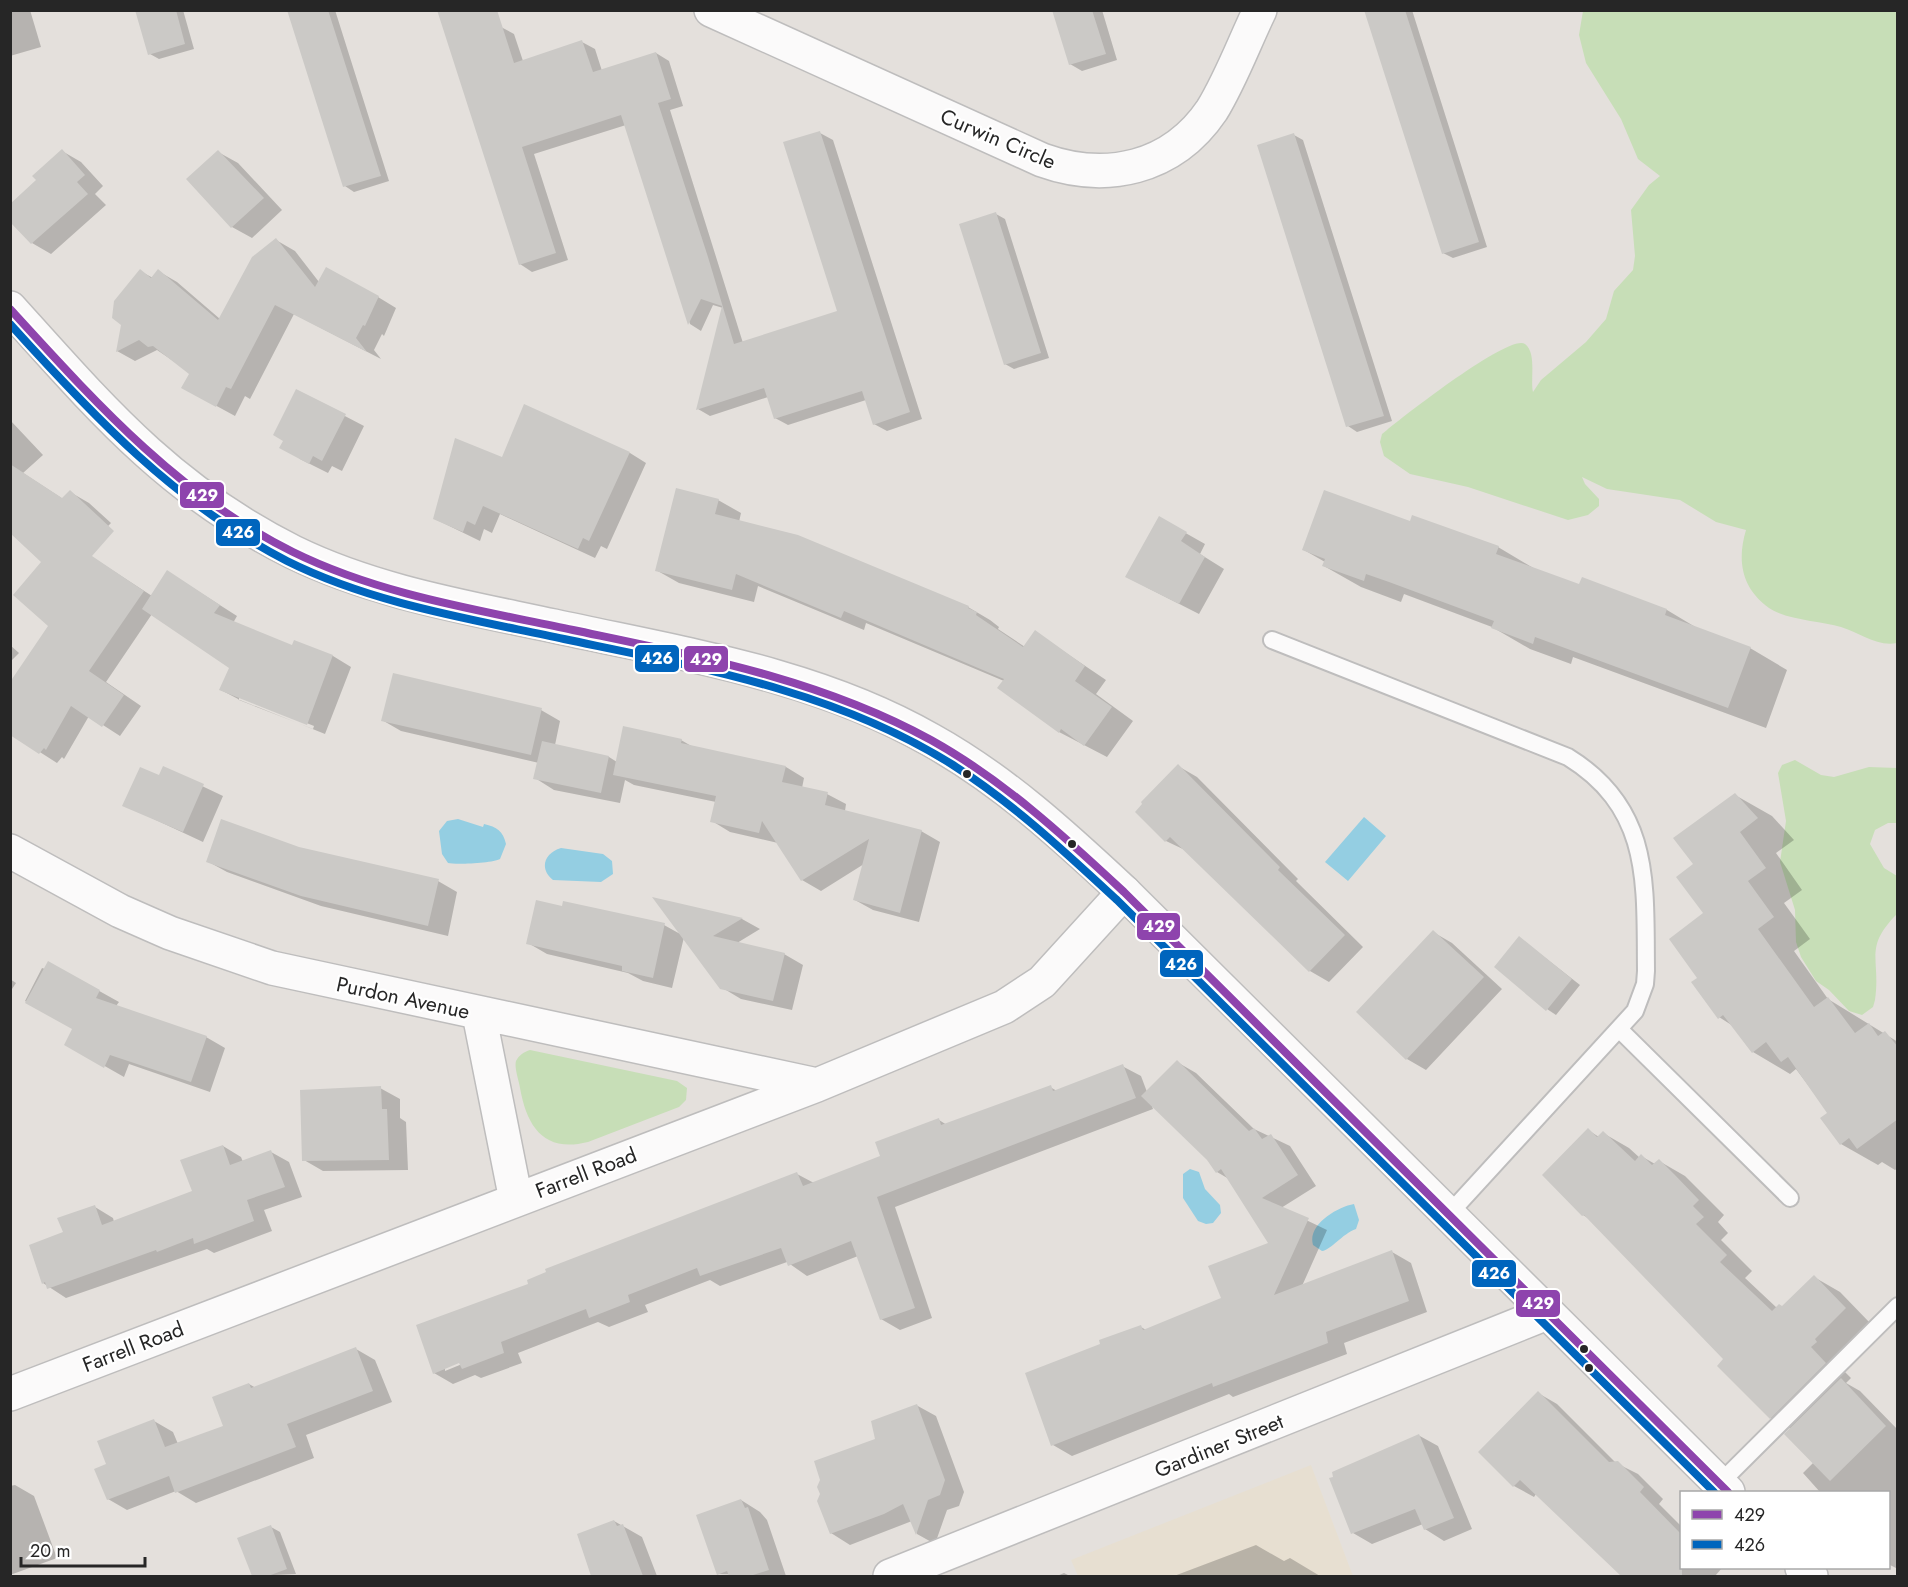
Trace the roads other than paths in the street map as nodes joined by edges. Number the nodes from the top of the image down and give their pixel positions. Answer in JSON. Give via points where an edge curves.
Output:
{"nodes":[{"id":1,"x":711,"y":10,"type":"edge"},
{"id":2,"x":1260,"y":10,"type":"edge"},
{"id":3,"x":10,"y":308,"type":"edge"},
{"id":4,"x":1272,"y":640,"type":"dead end"},
{"id":5,"x":10,"y":851,"type":"edge"},
{"id":6,"x":1124,"y":892,"type":"junction"},
{"id":7,"x":479,"y":1014,"type":"junction"},
{"id":8,"x":1620,"y":1030,"type":"junction"},
{"id":9,"x":817,"y":1085,"type":"junction"},
{"id":10,"x":1790,"y":1198,"type":"dead end"},
{"id":11,"x":516,"y":1200,"type":"junction"},
{"id":12,"x":1448,"y":1215,"type":"junction"},
{"id":13,"x":1898,"y":1306,"type":"edge"},
{"id":14,"x":1547,"y":1313,"type":"junction"},
{"id":15,"x":10,"y":1394,"type":"edge"},
{"id":16,"x":1724,"y":1488,"type":"edge"},
{"id":17,"x":890,"y":1576,"type":"edge"}],
"edges":[{"from":1,"to":2,"type":"street","name":"Curwin Circle","via":[[1041,160],[1098,172],[1154,160],[1193,132],[1221,93]]},
{"from":3,"to":6,"type":"street","via":[[148,455],[204,500],[265,537],[330,568],[398,591],[748,670],[865,707],[932,740],[994,781],[1064,835]]},
{"from":4,"to":8,"type":"lane","via":[[1550,748],[1599,780],[1632,827],[1645,885],[1645,984],[1635,1011]]},
{"from":5,"to":7,"type":"street","name":"Purdon Avenue","via":[[120,912],[220,952],[325,981]]},
{"from":6,"to":9,"type":"street","name":"Farrell Road","via":[[1028,994]]},
{"from":6,"to":12,"type":"street"},
{"from":7,"to":9,"type":"street","name":"Purdon Avenue"},
{"from":7,"to":11,"type":"street"},
{"from":8,"to":10,"type":"lane"},
{"from":8,"to":12,"type":"lane"},
{"from":9,"to":11,"type":"street","name":"Farrell Road"},
{"from":11,"to":15,"type":"street","name":"Farrell Road"},
{"from":12,"to":14,"type":"street"},
{"from":13,"to":16,"type":"lane"},
{"from":14,"to":16,"type":"street"},
{"from":14,"to":17,"type":"street","name":"Gardiner Street"}]}
